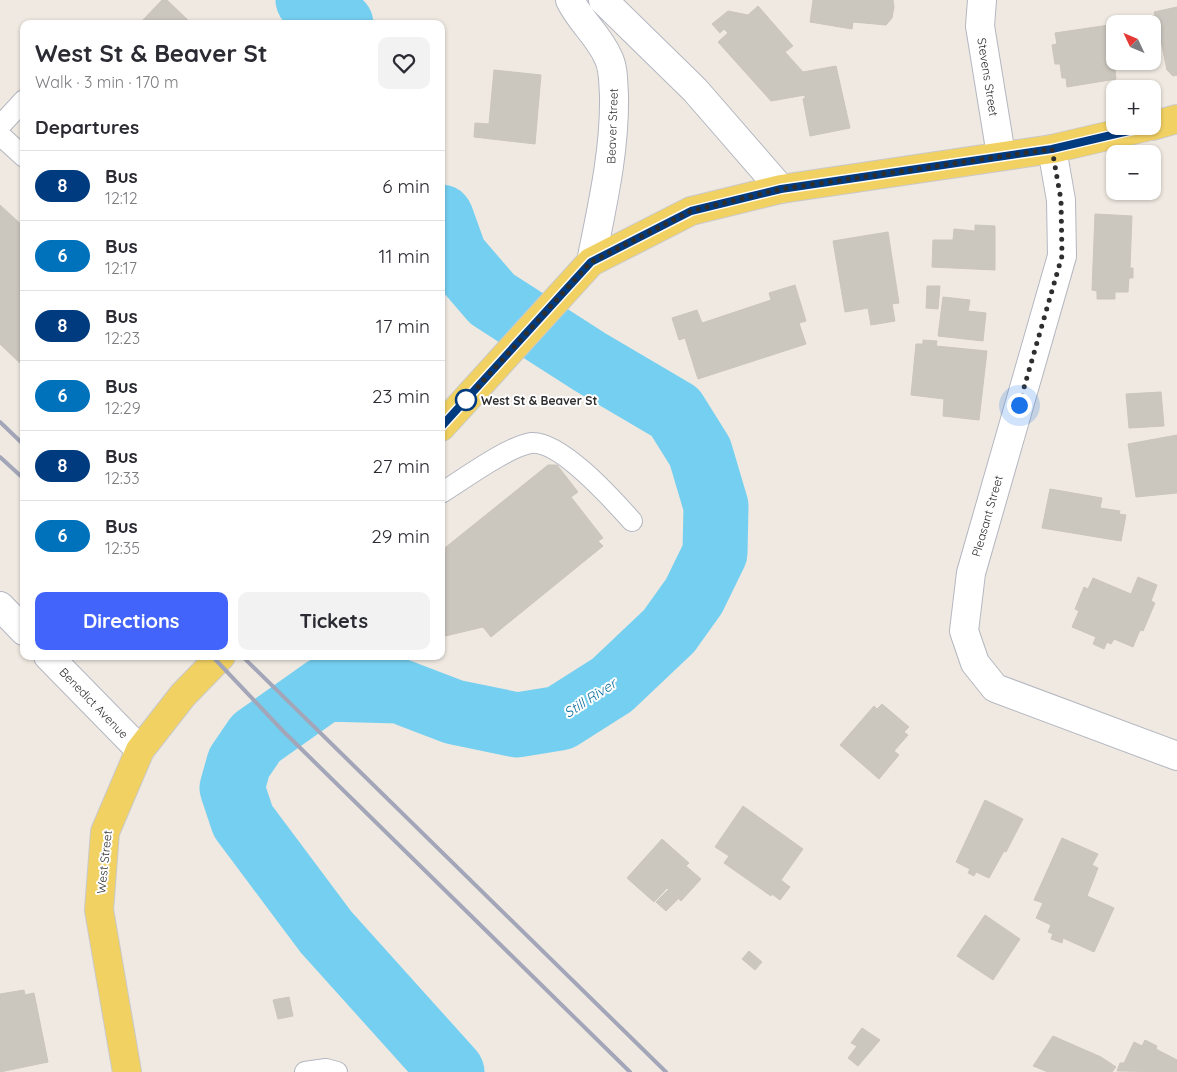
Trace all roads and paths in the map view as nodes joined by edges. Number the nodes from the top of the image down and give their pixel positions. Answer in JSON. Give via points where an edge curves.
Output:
{"nodes":[{"id":1,"x":570,"y":0,"type":"edge"},
{"id":2,"x":603,"y":0,"type":"edge"},
{"id":3,"x":982,"y":0,"type":"edge"},
{"id":4,"x":20,"y":104,"type":"edge"},
{"id":5,"x":1177,"y":119,"type":"edge"},
{"id":6,"x":1161,"y":123,"type":"edge"},
{"id":7,"x":0,"y":126,"type":"edge"},
{"id":8,"x":0,"y":135,"type":"edge"},
{"id":9,"x":1112,"y":135,"type":"edge"},
{"id":10,"x":1052,"y":149,"type":"junction"},
{"id":11,"x":20,"y":153,"type":"edge"},
{"id":12,"x":1001,"y":155,"type":"junction"},
{"id":13,"x":781,"y":189,"type":"junction"},
{"id":14,"x":583,"y":271,"type":"junction"},
{"id":15,"x":445,"y":423,"type":"edge"},
{"id":16,"x":445,"y":491,"type":"edge"},
{"id":17,"x":632,"y":521,"type":"dead end"},
{"id":18,"x":0,"y":606,"type":"edge"},
{"id":19,"x":20,"y":627,"type":"edge"},
{"id":20,"x":52,"y":660,"type":"edge"},
{"id":21,"x":217,"y":660,"type":"edge"},
{"id":22,"x":140,"y":750,"type":"junction"},
{"id":23,"x":1177,"y":756,"type":"edge"},
{"id":24,"x":127,"y":1072,"type":"edge"},
{"id":25,"x":305,"y":1072,"type":"edge"},
{"id":26,"x":337,"y":1072,"type":"edge"}],
"edges":[{"from":1,"to":14,"type":"street","name":"Beaver Street","via":[[610,59],[613,78],[610,168]]},
{"from":2,"to":13,"type":"street","via":[[695,90]]},
{"from":3,"to":12,"type":"street","name":"Stevens Street","via":[[980,26]]},
{"from":4,"to":7,"type":"lane"},
{"from":5,"to":6,"type":"main road"},
{"from":8,"to":11,"type":"lane"},
{"from":9,"to":10,"type":"main road"},
{"from":10,"to":12,"type":"main road"},
{"from":10,"to":23,"type":"street","name":"Pleasant Street","via":[[1061,200],[1062,256],[971,573],[964,631],[975,663],[995,688]]},
{"from":12,"to":13,"type":"main road"},
{"from":13,"to":14,"type":"main road","via":[[691,211]]},
{"from":14,"to":15,"type":"main road"},
{"from":16,"to":17,"type":"lane","via":[[514,449],[533,443],[547,447],[593,479]]},
{"from":18,"to":19,"type":"street"},
{"from":20,"to":22,"type":"street","name":"Benedict Avenue"},
{"from":21,"to":22,"type":"main road","name":"West Street","via":[[183,695]]},
{"from":22,"to":24,"type":"main road","name":"West Street","via":[[105,832],[100,910]]},
{"from":25,"to":26,"type":"lane","via":[[326,1068]]}]}
